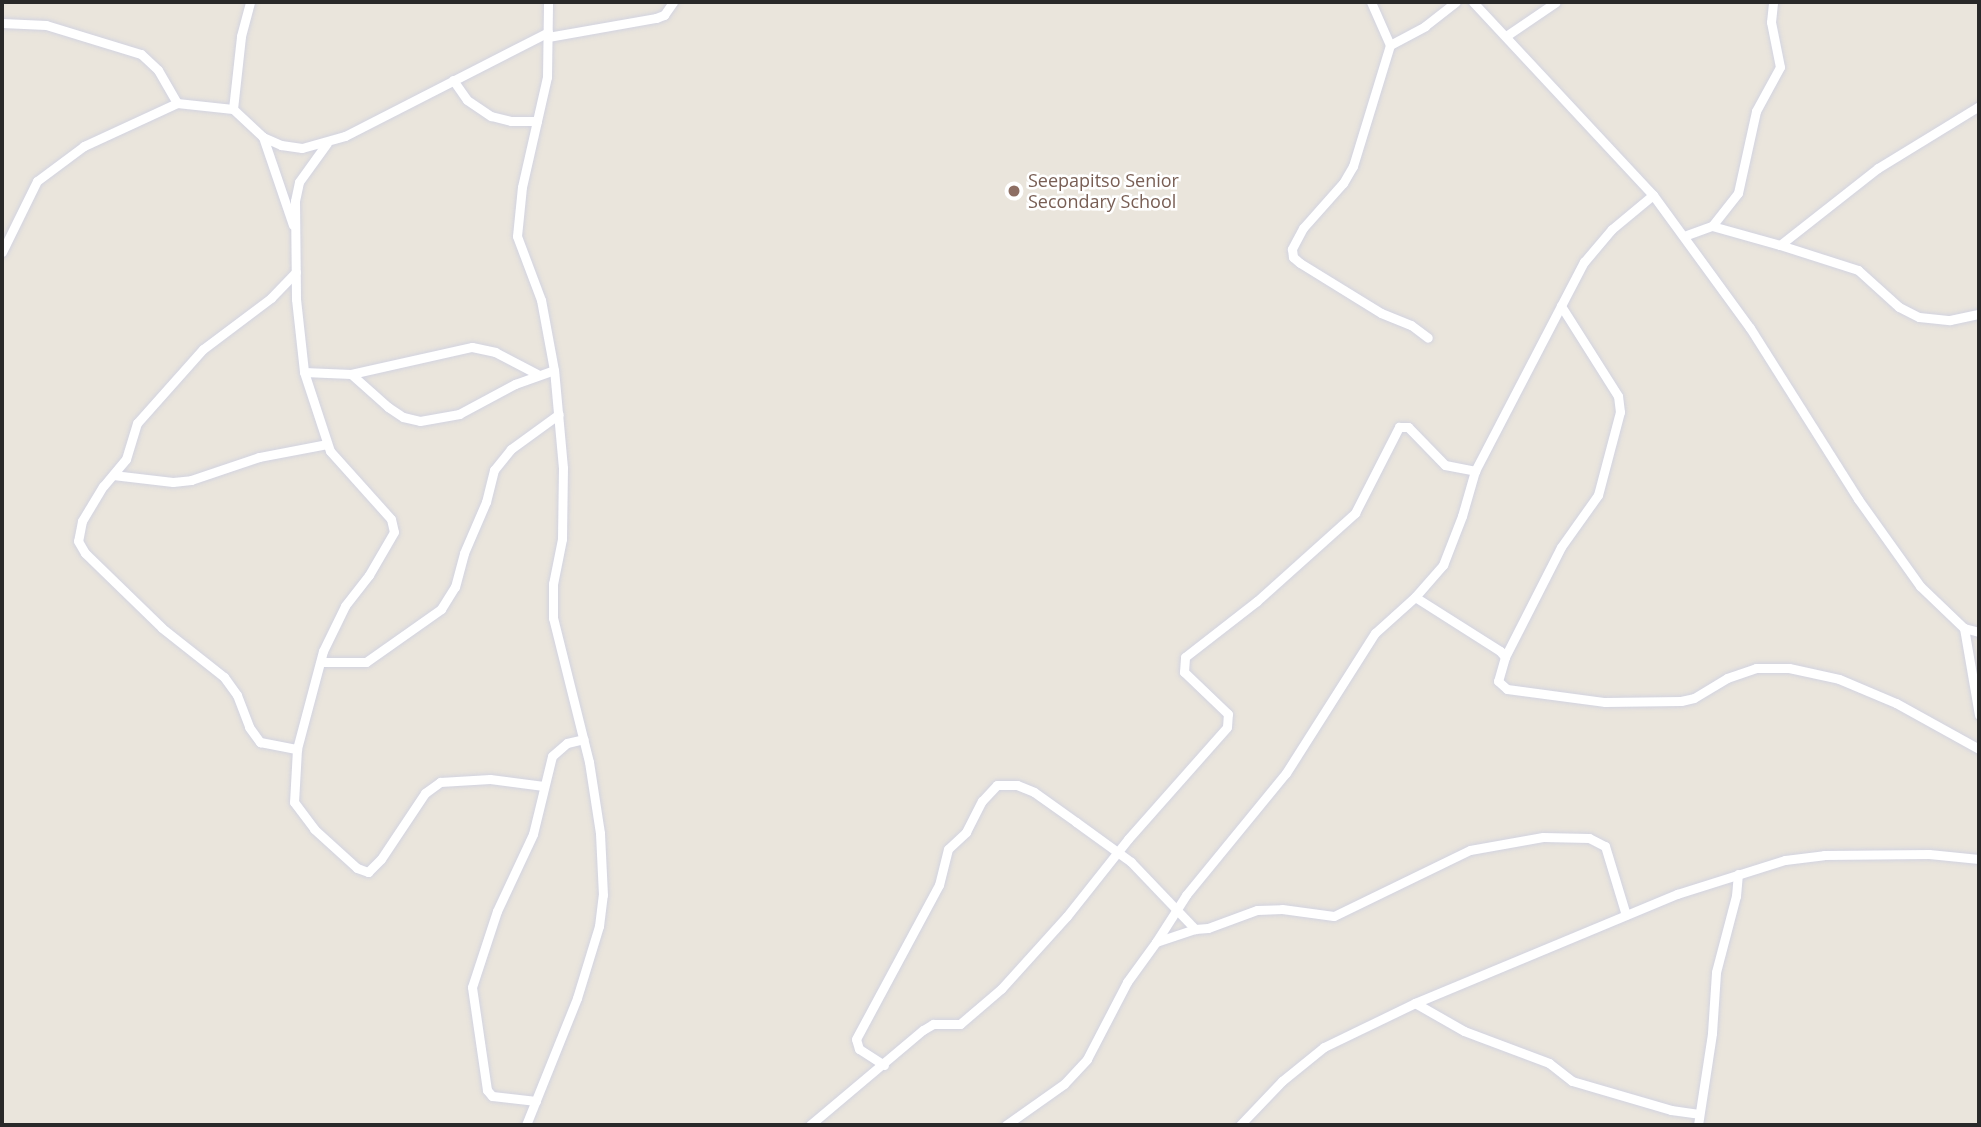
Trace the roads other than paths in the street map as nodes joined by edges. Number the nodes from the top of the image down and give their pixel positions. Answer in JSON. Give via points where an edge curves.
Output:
{"nodes":[{"id":1,"x":250,"y":2,"type":"edge"},
{"id":2,"x":548,"y":2,"type":"edge"},
{"id":3,"x":673,"y":2,"type":"edge"},
{"id":4,"x":1371,"y":2,"type":"edge"},
{"id":5,"x":1456,"y":2,"type":"edge"},
{"id":6,"x":1472,"y":2,"type":"edge"},
{"id":7,"x":1556,"y":2,"type":"edge"},
{"id":8,"x":1773,"y":2,"type":"edge"},
{"id":9,"x":2,"y":23,"type":"edge"},
{"id":10,"x":548,"y":35,"type":"junction"},
{"id":11,"x":1506,"y":36,"type":"junction"},
{"id":12,"x":1390,"y":45,"type":"junction"},
{"id":13,"x":453,"y":80,"type":"junction"},
{"id":14,"x":177,"y":103,"type":"junction"},
{"id":15,"x":1979,"y":106,"type":"edge"},
{"id":16,"x":233,"y":109,"type":"junction"},
{"id":17,"x":537,"y":121,"type":"junction"},
{"id":18,"x":263,"y":137,"type":"junction"},
{"id":19,"x":327,"y":143,"type":"junction"},
{"id":20,"x":1653,"y":195,"type":"junction"},
{"id":21,"x":1712,"y":226,"type":"junction"},
{"id":22,"x":295,"y":232,"type":"junction"},
{"id":23,"x":1684,"y":236,"type":"junction"},
{"id":24,"x":1780,"y":245,"type":"junction"},
{"id":25,"x":2,"y":252,"type":"edge"},
{"id":26,"x":296,"y":272,"type":"junction"},
{"id":27,"x":1561,"y":306,"type":"junction"},
{"id":28,"x":1979,"y":314,"type":"edge"},
{"id":29,"x":1428,"y":338,"type":"dead end"},
{"id":30,"x":554,"y":370,"type":"junction"},
{"id":31,"x":304,"y":372,"type":"junction"},
{"id":32,"x":351,"y":374,"type":"junction"},
{"id":33,"x":537,"y":374,"type":"junction"},
{"id":34,"x":559,"y":414,"type":"junction"},
{"id":35,"x":327,"y":444,"type":"junction"},
{"id":36,"x":1475,"y":471,"type":"junction"},
{"id":37,"x":113,"y":475,"type":"junction"},
{"id":38,"x":1415,"y":597,"type":"junction"},
{"id":39,"x":1964,"y":628,"type":"junction"},
{"id":40,"x":1979,"y":632,"type":"edge"},
{"id":41,"x":1505,"y":657,"type":"junction"},
{"id":42,"x":321,"y":662,"type":"junction"},
{"id":43,"x":1979,"y":715,"type":"edge"},
{"id":44,"x":583,"y":739,"type":"junction"},
{"id":45,"x":297,"y":749,"type":"junction"},
{"id":46,"x":1979,"y":749,"type":"edge"},
{"id":47,"x":544,"y":786,"type":"junction"},
{"id":48,"x":1117,"y":853,"type":"junction"},
{"id":49,"x":1979,"y":859,"type":"edge"},
{"id":50,"x":1738,"y":874,"type":"junction"},
{"id":51,"x":1176,"y":912,"type":"junction"},
{"id":52,"x":1626,"y":915,"type":"junction"},
{"id":53,"x":1195,"y":929,"type":"junction"},
{"id":54,"x":1156,"y":942,"type":"junction"},
{"id":55,"x":1415,"y":1003,"type":"junction"},
{"id":56,"x":884,"y":1065,"type":"junction"},
{"id":57,"x":536,"y":1101,"type":"junction"},
{"id":58,"x":1699,"y":1114,"type":"junction"},
{"id":59,"x":526,"y":1125,"type":"edge"},
{"id":60,"x":810,"y":1125,"type":"edge"},
{"id":61,"x":1006,"y":1125,"type":"edge"},
{"id":62,"x":1240,"y":1125,"type":"edge"},
{"id":63,"x":1698,"y":1125,"type":"edge"}],
"edges":[{"from":1,"to":16,"type":"street","via":[[241,36]]},
{"from":2,"to":10,"type":"street"},
{"from":3,"to":10,"type":"street","via":[[656,18]]},
{"from":4,"to":12,"type":"street"},
{"from":5,"to":12,"type":"street"},
{"from":6,"to":11,"type":"street"},
{"from":7,"to":11,"type":"street"},
{"from":8,"to":21,"type":"street","via":[[1771,22],[1780,67],[1756,111],[1738,193]]},
{"from":9,"to":14,"type":"street","via":[[46,26],[141,54],[158,70]]},
{"from":10,"to":13,"type":"street"},
{"from":10,"to":17,"type":"street","via":[[547,77]]},
{"from":11,"to":20,"type":"street"},
{"from":12,"to":29,"type":"street","via":[[1353,166],[1303,228],[1292,249],[1293,257]]},
{"from":13,"to":17,"type":"street","via":[[467,100],[491,116]]},
{"from":13,"to":19,"type":"street"},
{"from":14,"to":16,"type":"street"},
{"from":14,"to":25,"type":"street","via":[[84,146],[37,181]]},
{"from":15,"to":24,"type":"street","via":[[1878,168]]},
{"from":16,"to":18,"type":"street"},
{"from":17,"to":30,"type":"street","via":[[516,218],[517,236],[541,300]]},
{"from":18,"to":19,"type":"street","via":[[295,148]]},
{"from":18,"to":22,"type":"street"},
{"from":19,"to":22,"type":"street","via":[[299,183]]},
{"from":20,"to":23,"type":"street"},
{"from":20,"to":27,"type":"street","via":[[1598,243]]},
{"from":21,"to":23,"type":"street"},
{"from":21,"to":24,"type":"street"},
{"from":22,"to":26,"type":"street"},
{"from":23,"to":39,"type":"street","via":[[1750,328],[1889,545],[1920,586]]},
{"from":24,"to":28,"type":"street","via":[[1858,270],[1899,307],[1919,317],[1950,320]]},
{"from":26,"to":31,"type":"street"},
{"from":26,"to":37,"type":"street","via":[[271,298],[192,360],[137,423],[126,459]]},
{"from":27,"to":36,"type":"street"},
{"from":27,"to":41,"type":"street","via":[[1618,396],[1619,412],[1598,495],[1561,547]]},
{"from":30,"to":33,"type":"street"},
{"from":30,"to":34,"type":"street"},
{"from":31,"to":32,"type":"street"},
{"from":31,"to":35,"type":"street"},
{"from":32,"to":33,"type":"street","via":[[472,347],[495,352]]},
{"from":32,"to":33,"type":"street","via":[[388,407],[420,421],[459,414]]},
{"from":34,"to":42,"type":"street","via":[[511,449],[494,470],[454,587],[441,609],[366,662]]},
{"from":34,"to":44,"type":"street","via":[[562,540],[553,584],[553,618]]},
{"from":35,"to":37,"type":"street","via":[[270,454],[191,480]]},
{"from":35,"to":42,"type":"street","via":[[391,519],[394,532],[345,606]]},
{"from":36,"to":38,"type":"street","via":[[1443,565]]},
{"from":36,"to":48,"type":"street","via":[[1445,465],[1408,427],[1399,428],[1354,513],[1257,601],[1185,657],[1184,672],[1225,710],[1229,723]]},
{"from":37,"to":45,"type":"street","via":[[82,521],[78,541],[85,552],[162,628],[224,677],[260,742]]},
{"from":38,"to":41,"type":"street"},
{"from":38,"to":51,"type":"street","via":[[1375,634],[1286,773]]},
{"from":39,"to":40,"type":"street"},
{"from":39,"to":43,"type":"street"},
{"from":41,"to":46,"type":"street","via":[[1498,681],[1507,689],[1605,702],[1681,701],[1756,668],[1789,668],[1839,679],[1885,698]]},
{"from":42,"to":45,"type":"street"},
{"from":44,"to":47,"type":"street","via":[[560,747],[552,757]]},
{"from":44,"to":57,"type":"street","via":[[600,833],[602,911],[577,998]]},
{"from":45,"to":47,"type":"street","via":[[294,802],[320,834],[357,868],[368,872],[425,793],[440,782],[490,779]]},
{"from":47,"to":57,"type":"street","via":[[533,834],[497,911],[472,999],[487,1090],[492,1096]]},
{"from":48,"to":51,"type":"street","via":[[1141,872]]},
{"from":48,"to":56,"type":"street","via":[[1067,916],[974,1013],[960,1024],[933,1024]]},
{"from":48,"to":56,"type":"street","via":[[1034,792],[1017,785],[997,785],[987,793],[965,832],[948,849],[939,885],[856,1039],[859,1049]]},
{"from":49,"to":50,"type":"street","via":[[1929,854],[1824,855],[1785,860]]},
{"from":50,"to":52,"type":"street"},
{"from":50,"to":58,"type":"street","via":[[1716,972]]},
{"from":51,"to":53,"type":"street"},
{"from":51,"to":54,"type":"street"},
{"from":52,"to":53,"type":"street","via":[[1609,851],[1595,840],[1568,835],[1470,850],[1334,916],[1269,909]]},
{"from":52,"to":55,"type":"street"},
{"from":53,"to":54,"type":"street"},
{"from":54,"to":61,"type":"street","via":[[1127,982],[1082,1066]]},
{"from":55,"to":58,"type":"street","via":[[1464,1031],[1549,1063],[1572,1081]]},
{"from":55,"to":62,"type":"street","via":[[1324,1047],[1282,1081]]},
{"from":56,"to":60,"type":"street"},
{"from":57,"to":59,"type":"street"},
{"from":58,"to":63,"type":"street"}]}
